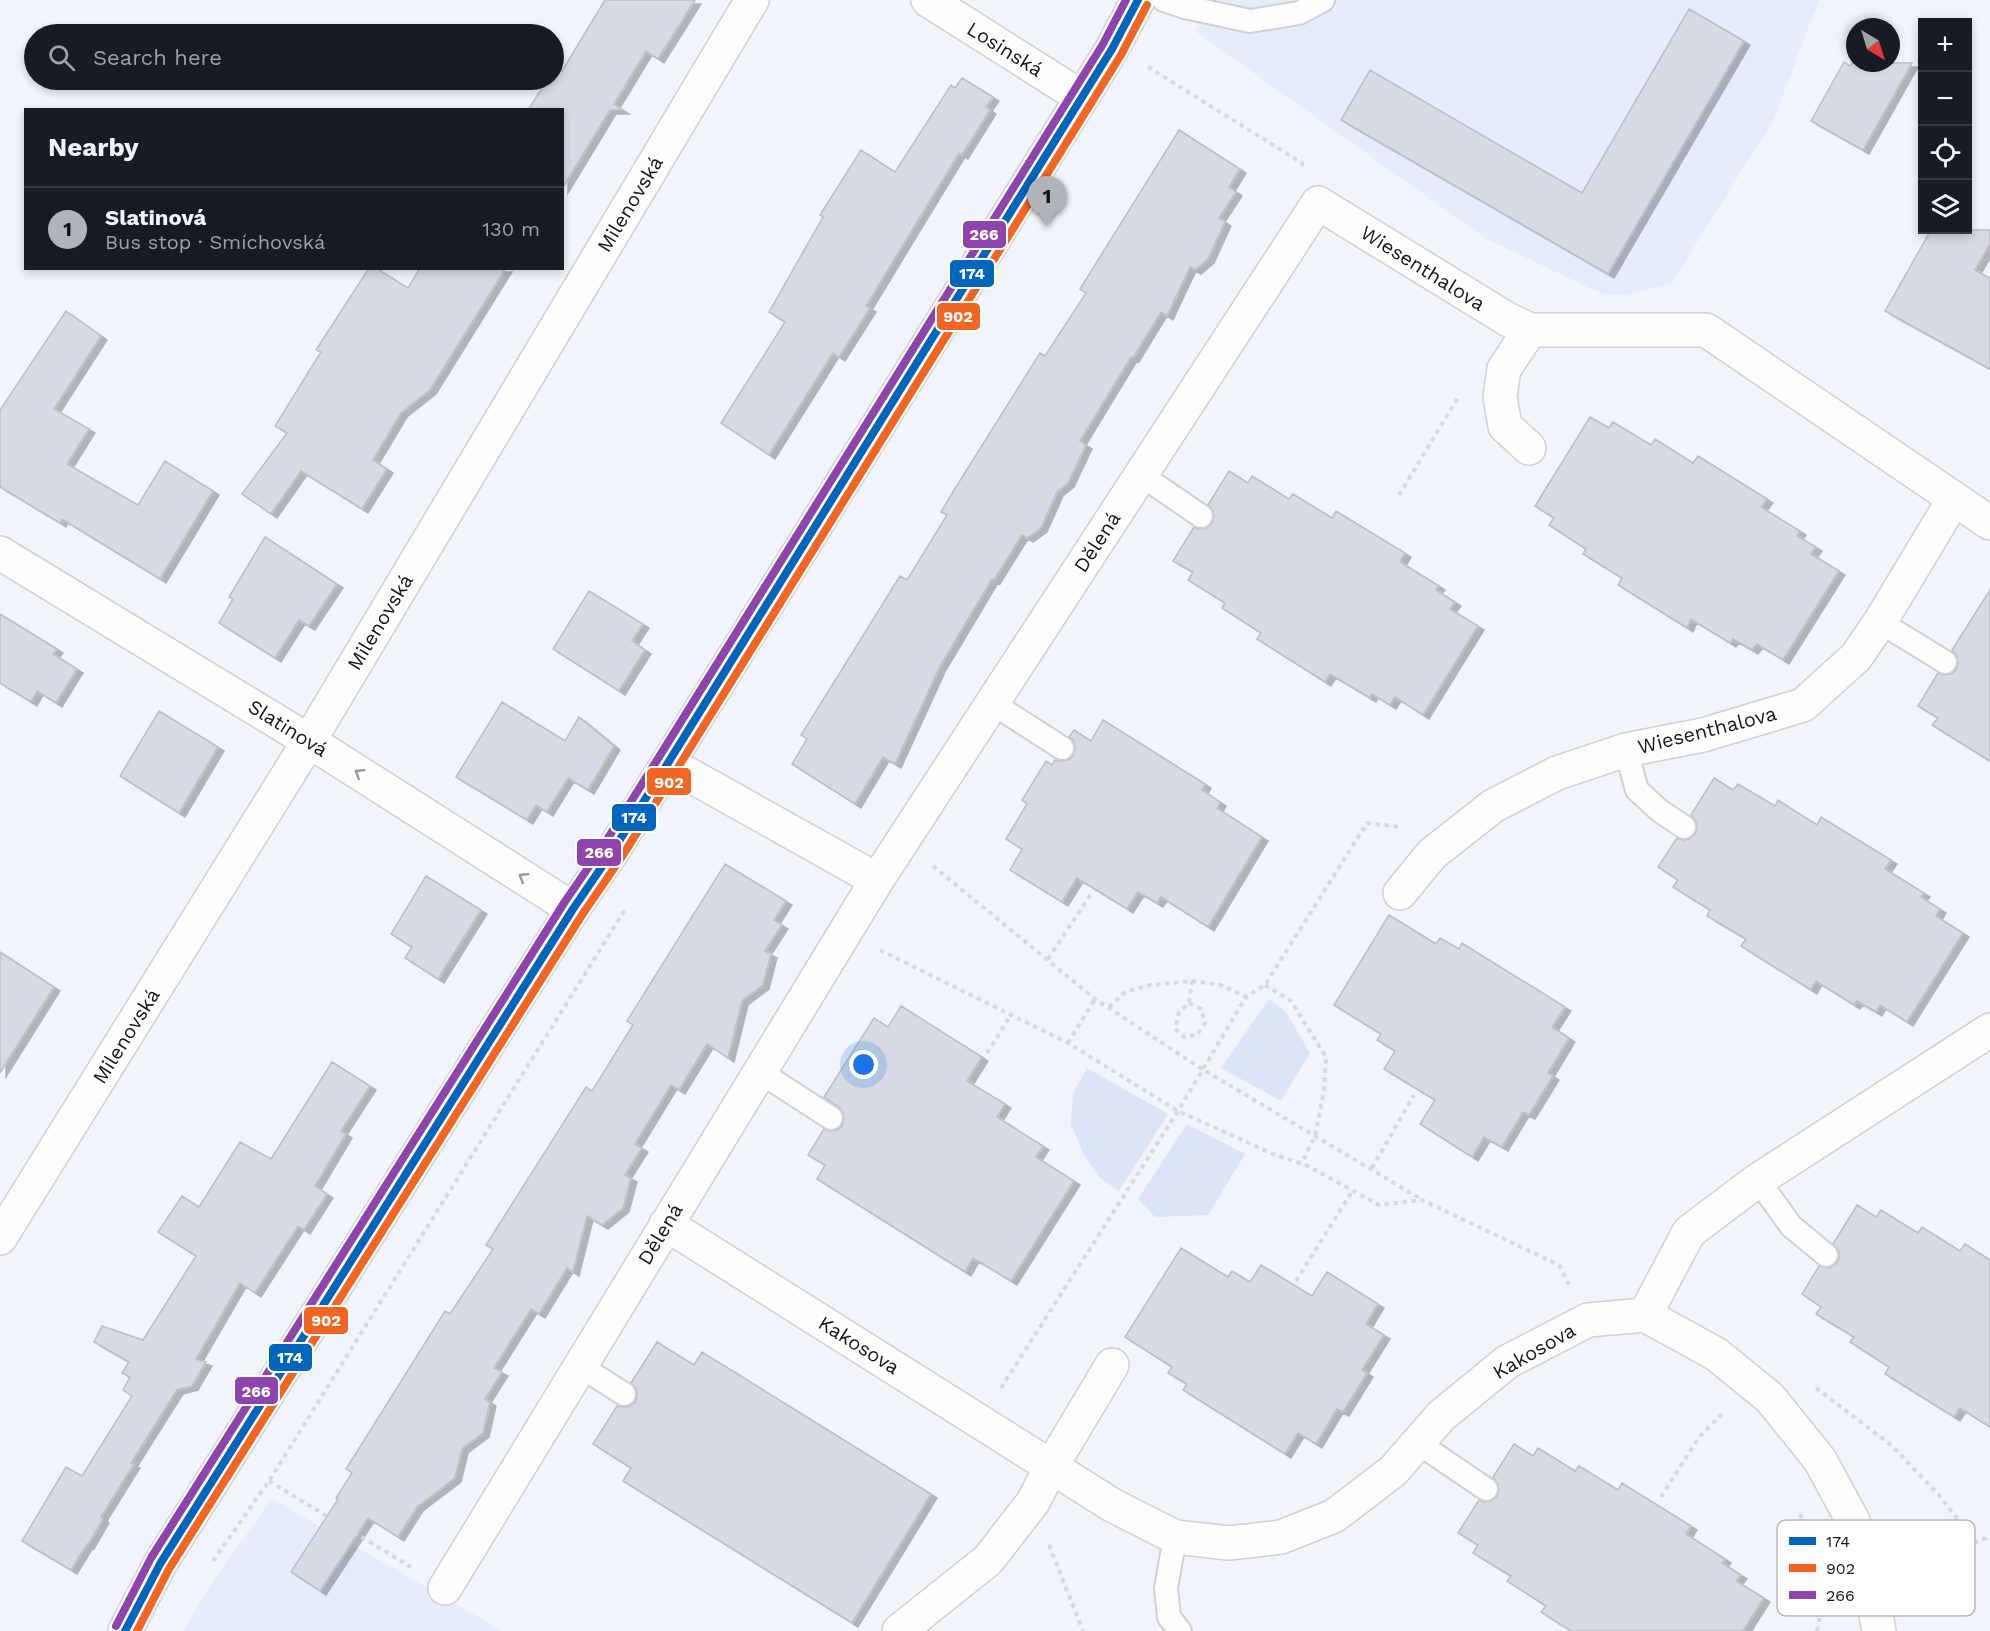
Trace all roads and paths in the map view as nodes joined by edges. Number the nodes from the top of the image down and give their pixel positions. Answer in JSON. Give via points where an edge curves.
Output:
{"nodes":[{"id":1,"x":752,"y":0,"type":"edge"},
{"id":2,"x":928,"y":0,"type":"edge"},
{"id":3,"x":1138,"y":0,"type":"edge"},
{"id":4,"x":1164,"y":0,"type":"edge"},
{"id":5,"x":1323,"y":0,"type":"edge"},
{"id":6,"x":1112,"y":49,"type":"junction"},
{"id":7,"x":1081,"y":97,"type":"junction"},
{"id":8,"x":1318,"y":203,"type":"junction"},
{"id":9,"x":1530,"y":330,"type":"junction"},
{"id":10,"x":1465,"y":388,"type":"dead end"},
{"id":11,"x":1529,"y":448,"type":"dead end"},
{"id":12,"x":1141,"y":475,"type":"junction"},
{"id":13,"x":1398,"y":495,"type":"dead end"},
{"id":14,"x":1954,"y":500,"type":"junction"},
{"id":15,"x":1201,"y":516,"type":"dead end"},
{"id":16,"x":1990,"y":523,"type":"edge"},
{"id":17,"x":0,"y":553,"type":"edge"},
{"id":18,"x":1880,"y":622,"type":"junction"},
{"id":19,"x":1945,"y":662,"type":"dead end"},
{"id":20,"x":992,"y":703,"type":"junction"},
{"id":21,"x":309,"y":741,"type":"junction"},
{"id":22,"x":1062,"y":748,"type":"dead end"},
{"id":23,"x":1626,"y":750,"type":"junction"},
{"id":24,"x":668,"y":763,"type":"junction"},
{"id":25,"x":1684,"y":826,"type":"dead end"},
{"id":26,"x":902,"y":841,"type":"junction"},
{"id":27,"x":1432,"y":854,"type":"junction"},
{"id":28,"x":877,"y":880,"type":"junction"},
{"id":29,"x":1400,"y":893,"type":"dead end"},
{"id":30,"x":1091,"y":894,"type":"dead end"},
{"id":31,"x":628,"y":904,"type":"dead end"},
{"id":32,"x":573,"y":909,"type":"junction"},
{"id":33,"x":844,"y":932,"type":"junction"},
{"id":34,"x":1048,"y":959,"type":"junction"},
{"id":35,"x":1192,"y":981,"type":"junction"},
{"id":36,"x":1265,"y":985,"type":"junction"},
{"id":37,"x":1246,"y":997,"type":"junction"},
{"id":38,"x":1095,"y":999,"type":"junction"},
{"id":39,"x":1189,"y":1003,"type":"junction"},
{"id":40,"x":1109,"y":1007,"type":"junction"},
{"id":41,"x":1011,"y":1015,"type":"junction"},
{"id":42,"x":1990,"y":1030,"type":"edge"},
{"id":43,"x":1068,"y":1043,"type":"junction"},
{"id":44,"x":987,"y":1053,"type":"dead end"},
{"id":45,"x":1202,"y":1069,"type":"junction"},
{"id":46,"x":760,"y":1072,"type":"junction"},
{"id":47,"x":1414,"y":1095,"type":"dead end"},
{"id":48,"x":1178,"y":1111,"type":"junction"},
{"id":49,"x":831,"y":1118,"type":"dead end"},
{"id":50,"x":1315,"y":1136,"type":"junction"},
{"id":51,"x":1301,"y":1164,"type":"junction"},
{"id":52,"x":1372,"y":1168,"type":"junction"},
{"id":53,"x":1758,"y":1180,"type":"junction"},
{"id":54,"x":1353,"y":1190,"type":"junction"},
{"id":55,"x":1422,"y":1200,"type":"junction"},
{"id":56,"x":666,"y":1224,"type":"junction"},
{"id":57,"x":0,"y":1238,"type":"edge"},
{"id":58,"x":1826,"y":1255,"type":"dead end"},
{"id":59,"x":1296,"y":1281,"type":"dead end"},
{"id":60,"x":1645,"y":1315,"type":"junction"},
{"id":61,"x":1588,"y":1320,"type":"junction"},
{"id":62,"x":1112,"y":1365,"type":"dead end"},
{"id":63,"x":580,"y":1366,"type":"junction"},
{"id":64,"x":624,"y":1394,"type":"dead end"},
{"id":65,"x":1728,"y":1408,"type":"dead end"},
{"id":66,"x":979,"y":1421,"type":"junction"},
{"id":67,"x":1418,"y":1443,"type":"junction"},
{"id":68,"x":1051,"y":1467,"type":"junction"},
{"id":69,"x":269,"y":1481,"type":"junction"},
{"id":70,"x":1486,"y":1489,"type":"dead end"},
{"id":71,"x":1661,"y":1497,"type":"dead end"},
{"id":72,"x":1033,"y":1502,"type":"junction"},
{"id":73,"x":1799,"y":1510,"type":"dead end"},
{"id":74,"x":1802,"y":1520,"type":"edge"},
{"id":75,"x":1852,"y":1520,"type":"edge"},
{"id":76,"x":1990,"y":1536,"type":"edge"},
{"id":77,"x":1175,"y":1537,"type":"junction"},
{"id":78,"x":1975,"y":1543,"type":"edge"},
{"id":79,"x":211,"y":1564,"type":"dead end"},
{"id":80,"x":445,"y":1588,"type":"joint"},
{"id":81,"x":1820,"y":1616,"type":"edge"},
{"id":82,"x":1877,"y":1616,"type":"edge"},
{"id":83,"x":125,"y":1631,"type":"edge"},
{"id":84,"x":899,"y":1631,"type":"edge"},
{"id":85,"x":1083,"y":1631,"type":"edge"},
{"id":86,"x":1180,"y":1631,"type":"edge"},
{"id":87,"x":1817,"y":1631,"type":"edge"},
{"id":88,"x":1880,"y":1631,"type":"edge"}],
"edges":[{"from":1,"to":21,"type":"street","name":"Milenovská"},
{"from":2,"to":7,"type":"street","name":"Losinská"},
{"from":3,"to":6,"type":"street"},
{"from":4,"to":5,"type":"lane","via":[[1250,21],[1299,13]]},
{"from":6,"to":7,"type":"street"},
{"from":6,"to":8,"type":"path","via":[[1302,163]]},
{"from":7,"to":24,"type":"street"},
{"from":8,"to":9,"type":"street","name":"Wiesenthalova"},
{"from":8,"to":12,"type":"street","name":"Dělená"},
{"from":9,"to":11,"type":"street","via":[[1504,369],[1500,397],[1505,426]]},
{"from":9,"to":14,"type":"street","name":"Wiesenthalova","via":[[1706,330]]},
{"from":10,"to":13,"type":"path"},
{"from":12,"to":15,"type":"lane"},
{"from":12,"to":20,"type":"street","name":"Dělená"},
{"from":14,"to":16,"type":"street","name":"Wiesenthalova"},
{"from":14,"to":18,"type":"street","name":"Wiesenthalova"},
{"from":17,"to":21,"type":"street","name":"Slatinová"},
{"from":18,"to":19,"type":"lane"},
{"from":18,"to":23,"type":"street","name":"Wiesenthalova","via":[[1856,657],[1803,705],[1703,735]]},
{"from":20,"to":22,"type":"lane"},
{"from":20,"to":26,"type":"street","name":"Dělená"},
{"from":32,"to":21,"type":"street","name":"Slatinová","one_way":true},
{"from":21,"to":57,"type":"street","name":"Milenovská"},
{"from":23,"to":25,"type":"lane","via":[[1637,790]]},
{"from":23,"to":27,"type":"street","name":"Wiesenthalova","via":[[1557,773],[1493,806]]},
{"from":24,"to":28,"type":"street"},
{"from":24,"to":32,"type":"street"},
{"from":26,"to":28,"type":"street","name":"Dělená"},
{"from":26,"to":34,"type":"path"},
{"from":27,"to":29,"type":"street","name":"Wiesenthalova"},
{"from":27,"to":36,"type":"path","via":[[1408,828],[1367,823]]},
{"from":28,"to":33,"type":"street","name":"Dělená"},
{"from":30,"to":34,"type":"path"},
{"from":31,"to":69,"type":"path"},
{"from":32,"to":83,"type":"street","via":[[166,1554]]},
{"from":33,"to":41,"type":"path"},
{"from":33,"to":46,"type":"street","name":"Dělená"},
{"from":34,"to":38,"type":"path"},
{"from":35,"to":37,"type":"path","via":[[1221,985]]},
{"from":35,"to":39,"type":"path"},
{"from":35,"to":40,"type":"path","via":[[1125,992]]},
{"from":36,"to":37,"type":"path"},
{"from":36,"to":50,"type":"path","via":[[1292,1001],[1326,1057]]},
{"from":37,"to":45,"type":"path"},
{"from":38,"to":40,"type":"path"},
{"from":38,"to":43,"type":"path"},
{"from":39,"to":39,"type":"path","via":[[1179,1012],[1175,1029],[1184,1037],[1197,1035],[1205,1023],[1201,1009]]},
{"from":40,"to":45,"type":"path"},
{"from":41,"to":43,"type":"path"},
{"from":41,"to":44,"type":"path"},
{"from":42,"to":53,"type":"street"},
{"from":43,"to":48,"type":"path"},
{"from":45,"to":48,"type":"path"},
{"from":45,"to":50,"type":"path"},
{"from":46,"to":49,"type":"lane"},
{"from":46,"to":56,"type":"street","name":"Dělená"},
{"from":47,"to":52,"type":"path"},
{"from":48,"to":51,"type":"path"},
{"from":48,"to":66,"type":"path"},
{"from":50,"to":51,"type":"path"},
{"from":50,"to":52,"type":"path"},
{"from":51,"to":54,"type":"path"},
{"from":52,"to":55,"type":"path"},
{"from":53,"to":58,"type":"lane","via":[[1791,1226]]},
{"from":53,"to":60,"type":"street","via":[[1689,1232]]},
{"from":54,"to":55,"type":"path","via":[[1379,1205]]},
{"from":54,"to":59,"type":"path"},
{"from":55,"to":61,"type":"path","via":[[1559,1265]]},
{"from":56,"to":63,"type":"street","name":"Dělená"},
{"from":56,"to":66,"type":"street","name":"Kakosova"},
{"from":60,"to":61,"type":"street","name":"Kakosova"},
{"from":60,"to":75,"type":"street","via":[[1716,1354],[1770,1398],[1820,1460]]},
{"from":61,"to":67,"type":"street","name":"Kakosova","via":[[1508,1362],[1441,1416]]},
{"from":62,"to":68,"type":"street"},
{"from":63,"to":64,"type":"lane"},
{"from":63,"to":80,"type":"street","name":"Dělená"},
{"from":65,"to":71,"type":"path","via":[[1699,1437]]},
{"from":66,"to":68,"type":"street","name":"Kakosova"},
{"from":67,"to":70,"type":"lane"},
{"from":67,"to":77,"type":"street","name":"Kakosova","via":[[1393,1471],[1324,1521],[1281,1537],[1229,1544]]},
{"from":68,"to":72,"type":"street"},
{"from":68,"to":77,"type":"street","name":"Kakosova","via":[[1112,1505]]},
{"from":69,"to":79,"type":"path"},
{"from":69,"to":80,"type":"path"},
{"from":72,"to":84,"type":"street","via":[[988,1560]]},
{"from":72,"to":85,"type":"path"},
{"from":73,"to":74,"type":"path"},
{"from":76,"to":78,"type":"path"},
{"from":77,"to":86,"type":"lane","via":[[1166,1588],[1169,1617]]},
{"from":81,"to":87,"type":"path"},
{"from":82,"to":88,"type":"street"}]}
